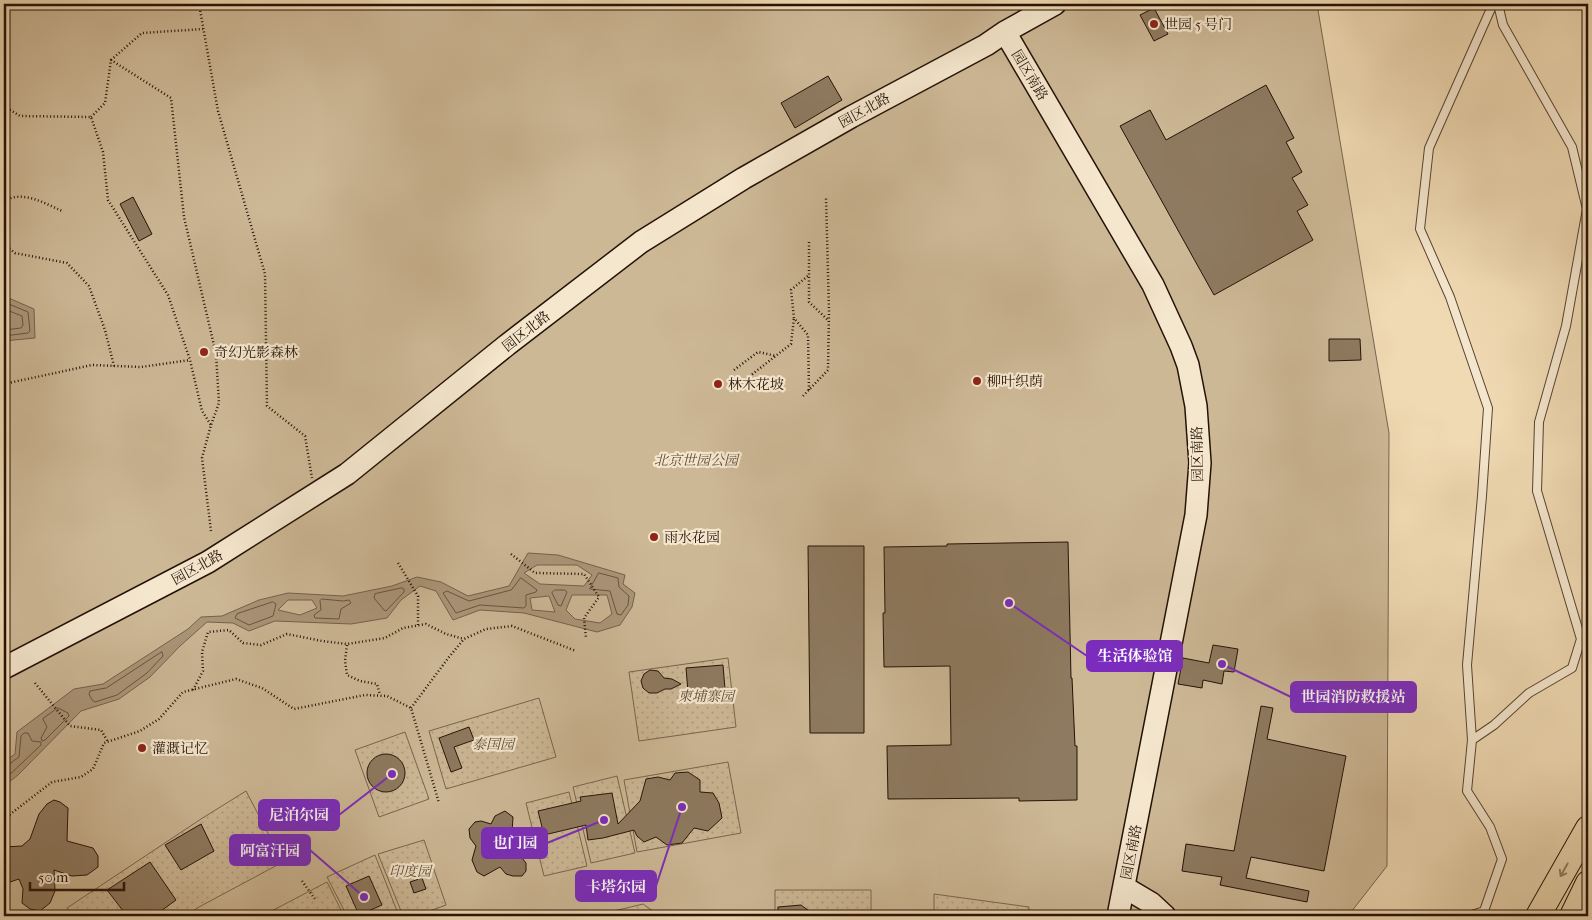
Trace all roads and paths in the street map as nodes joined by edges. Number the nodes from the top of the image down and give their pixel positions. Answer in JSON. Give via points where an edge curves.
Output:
{"nodes":[{"id":1,"x":199,"y":4,"type":"edge"},
{"id":2,"x":1055,"y":4,"type":"edge"},
{"id":3,"x":1493,"y":4,"type":"edge"},
{"id":4,"x":1498,"y":4,"type":"edge"},
{"id":5,"x":203,"y":29,"type":"junction"},
{"id":6,"x":1005,"y":32,"type":"junction"},
{"id":7,"x":111,"y":60,"type":"junction"},
{"id":8,"x":4,"y":106,"type":"edge"},
{"id":9,"x":91,"y":117,"type":"junction"},
{"id":10,"x":826,"y":197,"type":"dead end"},
{"id":11,"x":4,"y":201,"type":"edge"},
{"id":12,"x":62,"y":210,"type":"dead end"},
{"id":13,"x":809,"y":242,"type":"dead end"},
{"id":14,"x":4,"y":244,"type":"edge"},
{"id":15,"x":809,"y":275,"type":"junction"},
{"id":16,"x":794,"y":318,"type":"junction"},
{"id":17,"x":829,"y":321,"type":"junction"},
{"id":18,"x":776,"y":356,"type":"junction"},
{"id":19,"x":190,"y":360,"type":"junction"},
{"id":20,"x":114,"y":366,"type":"junction"},
{"id":21,"x":734,"y":370,"type":"dead end"},
{"id":22,"x":741,"y":383,"type":"dead end"},
{"id":23,"x":4,"y":384,"type":"edge"},
{"id":24,"x":809,"y":390,"type":"junction"},
{"id":25,"x":803,"y":396,"type":"dead end"},
{"id":26,"x":211,"y":425,"type":"junction"},
{"id":27,"x":316,"y":494,"type":"junction"},
{"id":28,"x":211,"y":531,"type":"dead end"},
{"id":29,"x":511,"y":554,"type":"dead end"},
{"id":30,"x":398,"y":564,"type":"dead end"},
{"id":31,"x":418,"y":625,"type":"junction"},
{"id":32,"x":586,"y":638,"type":"dead end"},
{"id":33,"x":464,"y":639,"type":"junction"},
{"id":34,"x":347,"y":644,"type":"junction"},
{"id":35,"x":576,"y":651,"type":"dead end"},
{"id":36,"x":4,"y":668,"type":"edge"},
{"id":37,"x":36,"y":683,"type":"dead end"},
{"id":38,"x":193,"y":690,"type":"junction"},
{"id":39,"x":380,"y":695,"type":"junction"},
{"id":40,"x":411,"y":708,"type":"junction"},
{"id":41,"x":1472,"y":740,"type":"junction"},
{"id":42,"x":108,"y":742,"type":"junction"},
{"id":43,"x":439,"y":803,"type":"dead end"},
{"id":44,"x":4,"y":819,"type":"edge"},
{"id":45,"x":1588,"y":828,"type":"edge"},
{"id":46,"x":302,"y":881,"type":"dead end"},
{"id":47,"x":1588,"y":883,"type":"edge"},
{"id":48,"x":1124,"y":887,"type":"junction"},
{"id":49,"x":315,"y":899,"type":"dead end"},
{"id":50,"x":1543,"y":915,"type":"edge"},
{"id":51,"x":1118,"y":916,"type":"edge"},
{"id":52,"x":1165,"y":916,"type":"edge"},
{"id":53,"x":1469,"y":916,"type":"edge"},
{"id":54,"x":1572,"y":916,"type":"edge"}],
"edges":[{"from":1,"to":5,"type":"path"},
{"from":2,"to":6,"type":"street","name":"园区北路"},
{"from":3,"to":41,"type":"lane","via":[[1429,148],[1420,229],[1450,297],[1488,408],[1467,664]]},
{"from":4,"to":41,"type":"lane","via":[[1504,25],[1572,147],[1587,209],[1566,326],[1538,422],[1537,481],[1537,491],[1581,639],[1572,668],[1530,693]]},
{"from":5,"to":7,"type":"path","via":[[142,33]]},
{"from":5,"to":27,"type":"path","via":[[218,111],[265,274],[267,406],[305,436]]},
{"from":6,"to":27,"type":"street","name":"园区北路","via":[[744,178],[641,242],[348,474]]},
{"from":6,"to":48,"type":"street","name":"园区南路","via":[[1155,288],[1188,365],[1196,406],[1200,463],[1196,514]]},
{"from":7,"to":9,"type":"path","via":[[105,103]]},
{"from":7,"to":26,"type":"path","via":[[171,98],[184,217],[216,354],[218,403]]},
{"from":8,"to":9,"type":"path","via":[[20,116]]},
{"from":9,"to":19,"type":"path","via":[[103,152],[108,200],[168,295]]},
{"from":10,"to":17,"type":"path"},
{"from":11,"to":12,"type":"path","via":[[10,197],[27,196]]},
{"from":13,"to":15,"type":"path"},
{"from":14,"to":20,"type":"path","via":[[15,253],[67,264],[89,286]]},
{"from":15,"to":16,"type":"path","via":[[791,290]]},
{"from":15,"to":17,"type":"path","via":[[809,302]]},
{"from":16,"to":18,"type":"path","via":[[791,344]]},
{"from":16,"to":24,"type":"path","via":[[808,335]]},
{"from":17,"to":24,"type":"path","via":[[828,370]]},
{"from":18,"to":21,"type":"path","via":[[758,352]]},
{"from":18,"to":22,"type":"path"},
{"from":19,"to":20,"type":"path","via":[[141,367]]},
{"from":19,"to":26,"type":"path","via":[[202,411]]},
{"from":20,"to":23,"type":"path","via":[[92,365]]},
{"from":24,"to":25,"type":"path"},
{"from":26,"to":28,"type":"path","via":[[202,458]]},
{"from":27,"to":36,"type":"street","name":"园区北路","via":[[208,562]]},
{"from":29,"to":32,"type":"path","via":[[535,573],[584,574],[599,597],[584,618]]},
{"from":30,"to":31,"type":"path","via":[[418,596]]},
{"from":31,"to":33,"type":"path","via":[[426,624]]},
{"from":31,"to":34,"type":"path","via":[[403,628],[384,638]]},
{"from":33,"to":35,"type":"path","via":[[486,629],[512,626]]},
{"from":33,"to":40,"type":"path"},
{"from":34,"to":38,"type":"path","via":[[287,634],[261,645],[244,643],[229,630],[208,632],[202,652],[203,671]]},
{"from":34,"to":39,"type":"path","via":[[347,675],[377,684]]},
{"from":37,"to":42,"type":"path","via":[[70,726],[101,730]]},
{"from":38,"to":39,"type":"path","via":[[236,679],[262,688],[294,709]]},
{"from":38,"to":42,"type":"path","via":[[183,692],[159,719],[140,731]]},
{"from":39,"to":40,"type":"path"},
{"from":40,"to":43,"type":"path"},
{"from":41,"to":53,"type":"lane","via":[[1467,791],[1490,827],[1502,859],[1484,911]]},
{"from":42,"to":44,"type":"path","via":[[104,743],[93,769],[80,778],[52,782]]},
{"from":45,"to":50,"type":"main road","one_way":true},
{"from":46,"to":49,"type":"path"},
{"from":47,"to":54,"type":"main road"},
{"from":48,"to":51,"type":"street","name":"园区南路"},
{"from":48,"to":52,"type":"street","via":[[1151,903]]}]}
